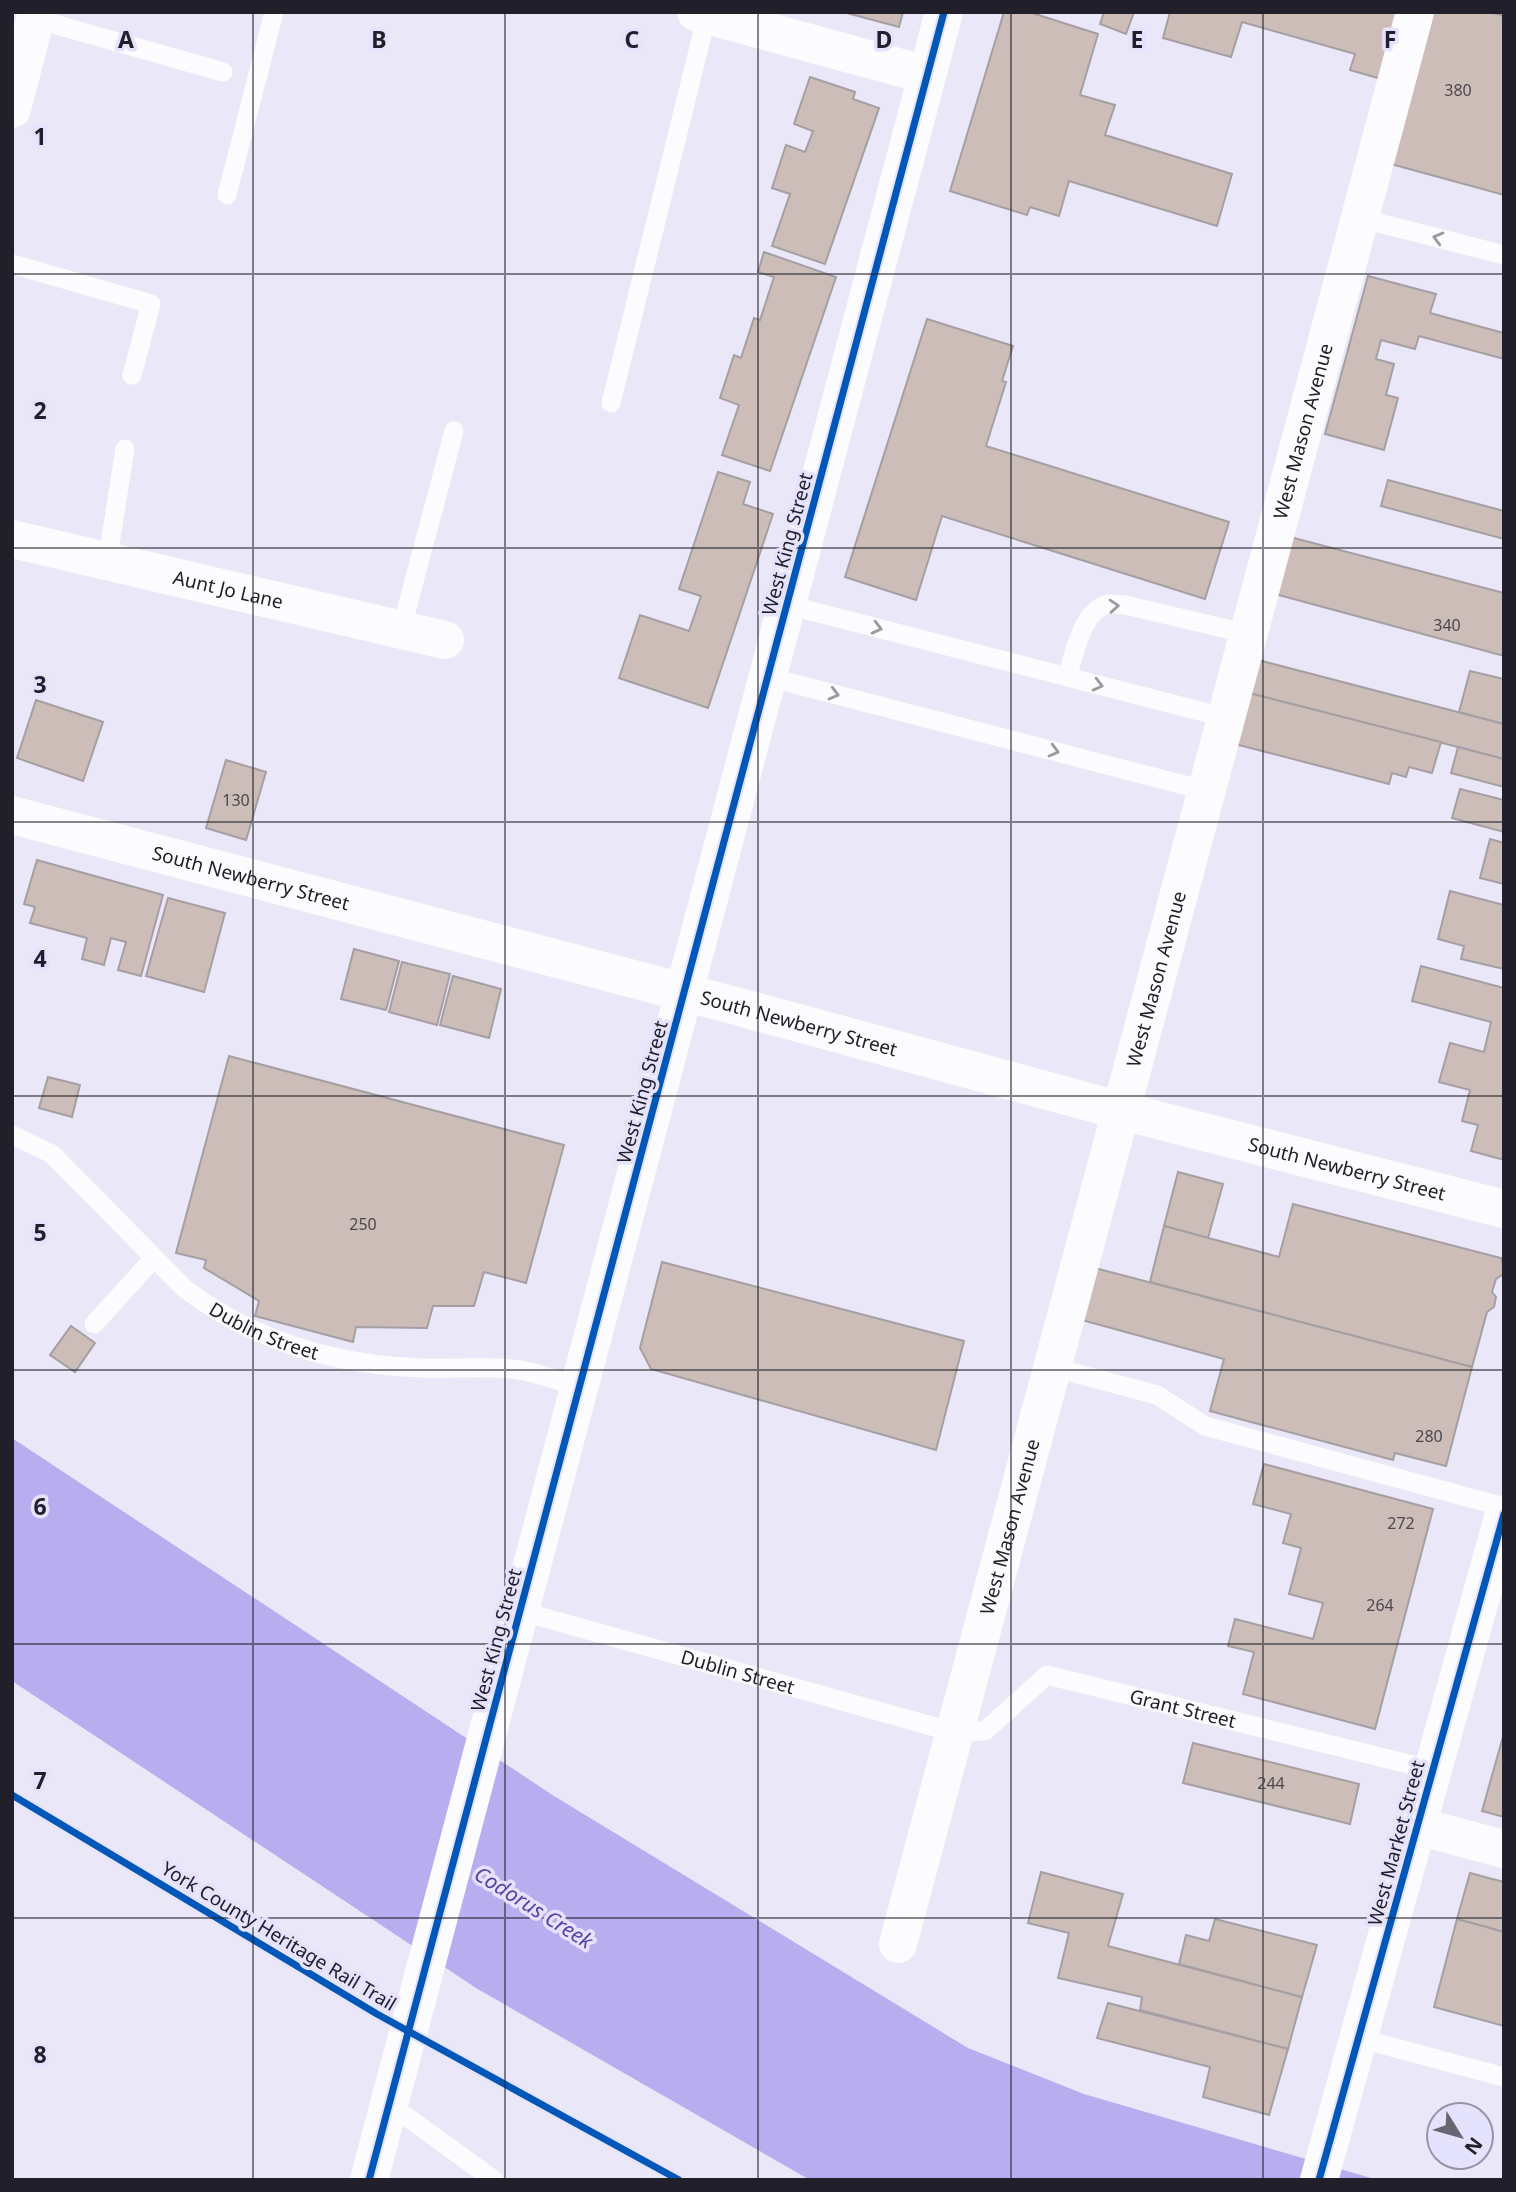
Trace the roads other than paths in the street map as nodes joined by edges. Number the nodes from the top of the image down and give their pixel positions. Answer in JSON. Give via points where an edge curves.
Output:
{"nodes":[{"id":1,"x":274,"y":12,"type":"edge"},
{"id":2,"x":944,"y":12,"type":"edge"},
{"id":3,"x":1415,"y":12,"type":"edge"},
{"id":4,"x":702,"y":14,"type":"edge"},
{"id":5,"x":37,"y":16,"type":"edge"},
{"id":6,"x":223,"y":72,"type":"dead end"},
{"id":7,"x":927,"y":75,"type":"junction"},
{"id":8,"x":12,"y":109,"type":"edge"},
{"id":9,"x":227,"y":195,"type":"dead end"},
{"id":10,"x":1360,"y":218,"type":"junction"},
{"id":11,"x":1504,"y":256,"type":"edge"},
{"id":12,"x":12,"y":264,"type":"edge"},
{"id":13,"x":132,"y":375,"type":"dead end"},
{"id":14,"x":611,"y":403,"type":"dead end"},
{"id":15,"x":454,"y":431,"type":"dead end"},
{"id":16,"x":125,"y":449,"type":"dead end"},
{"id":17,"x":12,"y":539,"type":"edge"},
{"id":18,"x":107,"y":563,"type":"junction"},
{"id":19,"x":788,"y":604,"type":"junction"},
{"id":20,"x":401,"y":629,"type":"junction"},
{"id":21,"x":1249,"y":634,"type":"junction"},
{"id":22,"x":445,"y":640,"type":"dead end"},
{"id":23,"x":768,"y":677,"type":"junction"},
{"id":24,"x":1068,"y":677,"type":"junction"},
{"id":25,"x":1227,"y":718,"type":"junction"},
{"id":26,"x":1207,"y":791,"type":"junction"},
{"id":27,"x":12,"y":815,"type":"edge"},
{"id":28,"x":685,"y":992,"type":"junction"},
{"id":29,"x":1122,"y":1111,"type":"junction"},
{"id":30,"x":12,"y":1135,"type":"edge"},
{"id":31,"x":1504,"y":1209,"type":"edge"},
{"id":32,"x":154,"y":1258,"type":"junction"},
{"id":33,"x":94,"y":1324,"type":"dead end"},
{"id":34,"x":1052,"y":1367,"type":"junction"},
{"id":35,"x":579,"y":1387,"type":"junction"},
{"id":36,"x":1504,"y":1507,"type":"edge"},
{"id":37,"x":1504,"y":1514,"type":"edge"},
{"id":38,"x":520,"y":1611,"type":"junction"},
{"id":39,"x":953,"y":1732,"type":"junction"},
{"id":40,"x":1433,"y":1770,"type":"junction"},
{"id":41,"x":1417,"y":1826,"type":"junction"},
{"id":42,"x":1504,"y":1849,"type":"edge"},
{"id":43,"x":898,"y":1944,"type":"dead end"},
{"id":44,"x":1359,"y":2038,"type":"junction"},
{"id":45,"x":1504,"y":2077,"type":"edge"},
{"id":46,"x":390,"y":2104,"type":"junction"},
{"id":47,"x":369,"y":2180,"type":"edge"},
{"id":48,"x":494,"y":2180,"type":"edge"},
{"id":49,"x":1319,"y":2180,"type":"edge"}],
"edges":[{"from":1,"to":9,"type":"lane"},
{"from":2,"to":7,"type":"street","name":"West King Street"},
{"from":3,"to":10,"type":"street","name":"West Mason Avenue"},
{"from":4,"to":7,"type":"street"},
{"from":4,"to":14,"type":"lane"},
{"from":5,"to":6,"type":"lane"},
{"from":5,"to":8,"type":"street"},
{"from":7,"to":19,"type":"street","name":"West King Street"},
{"from":11,"to":10,"type":"lane","one_way":true},
{"from":10,"to":21,"type":"street","name":"West Mason Avenue"},
{"from":12,"to":13,"type":"lane","via":[[151,304]]},
{"from":15,"to":20,"type":"lane"},
{"from":16,"to":18,"type":"lane"},
{"from":17,"to":18,"type":"street","name":"Aunt Jo Lane"},
{"from":18,"to":20,"type":"street","name":"Aunt Jo Lane"},
{"from":19,"to":23,"type":"street","name":"West King Street"},
{"from":19,"to":24,"type":"lane","one_way":true},
{"from":20,"to":22,"type":"street","name":"Aunt Jo Lane"},
{"from":24,"to":21,"type":"lane","one_way":true,"via":[[1087,620],[1109,604]]},
{"from":21,"to":25,"type":"street","name":"West Mason Avenue"},
{"from":23,"to":26,"type":"lane","one_way":true},
{"from":23,"to":28,"type":"street","name":"West King Street"},
{"from":24,"to":25,"type":"lane","one_way":true},
{"from":25,"to":26,"type":"street","name":"West Mason Avenue"},
{"from":26,"to":29,"type":"street","name":"West Mason Avenue"},
{"from":27,"to":28,"type":"street","name":"South Newberry Street"},
{"from":28,"to":29,"type":"street","name":"South Newberry Street"},
{"from":28,"to":35,"type":"street","name":"West King Street"},
{"from":29,"to":31,"type":"street","name":"South Newberry Street"},
{"from":29,"to":34,"type":"street","name":"West Mason Avenue"},
{"from":30,"to":32,"type":"lane","name":"Dublin Street","via":[[52,1154]]},
{"from":32,"to":33,"type":"lane"},
{"from":32,"to":35,"type":"lane","name":"Dublin Street","via":[[207,1306],[302,1350],[382,1366],[515,1369]]},
{"from":34,"to":36,"type":"lane","via":[[1157,1395],[1205,1426]]},
{"from":34,"to":39,"type":"street","name":"West Mason Avenue"},
{"from":35,"to":38,"type":"street","name":"West King Street"},
{"from":37,"to":40,"type":"street","name":"West Market Street"},
{"from":38,"to":39,"type":"lane","name":"Dublin Street"},
{"from":38,"to":46,"type":"street","name":"West King Street"},
{"from":39,"to":40,"type":"lane","name":"Grant Street","via":[[985,1731],[1047,1675]]},
{"from":39,"to":43,"type":"street","name":"West Mason Avenue"},
{"from":40,"to":41,"type":"street","name":"West Market Street"},
{"from":41,"to":42,"type":"street"},
{"from":41,"to":44,"type":"street","name":"West Market Street"},
{"from":44,"to":45,"type":"lane"},
{"from":44,"to":49,"type":"street","name":"West Market Street"},
{"from":46,"to":47,"type":"street","name":"West King Street"},
{"from":46,"to":48,"type":"lane"}]}
